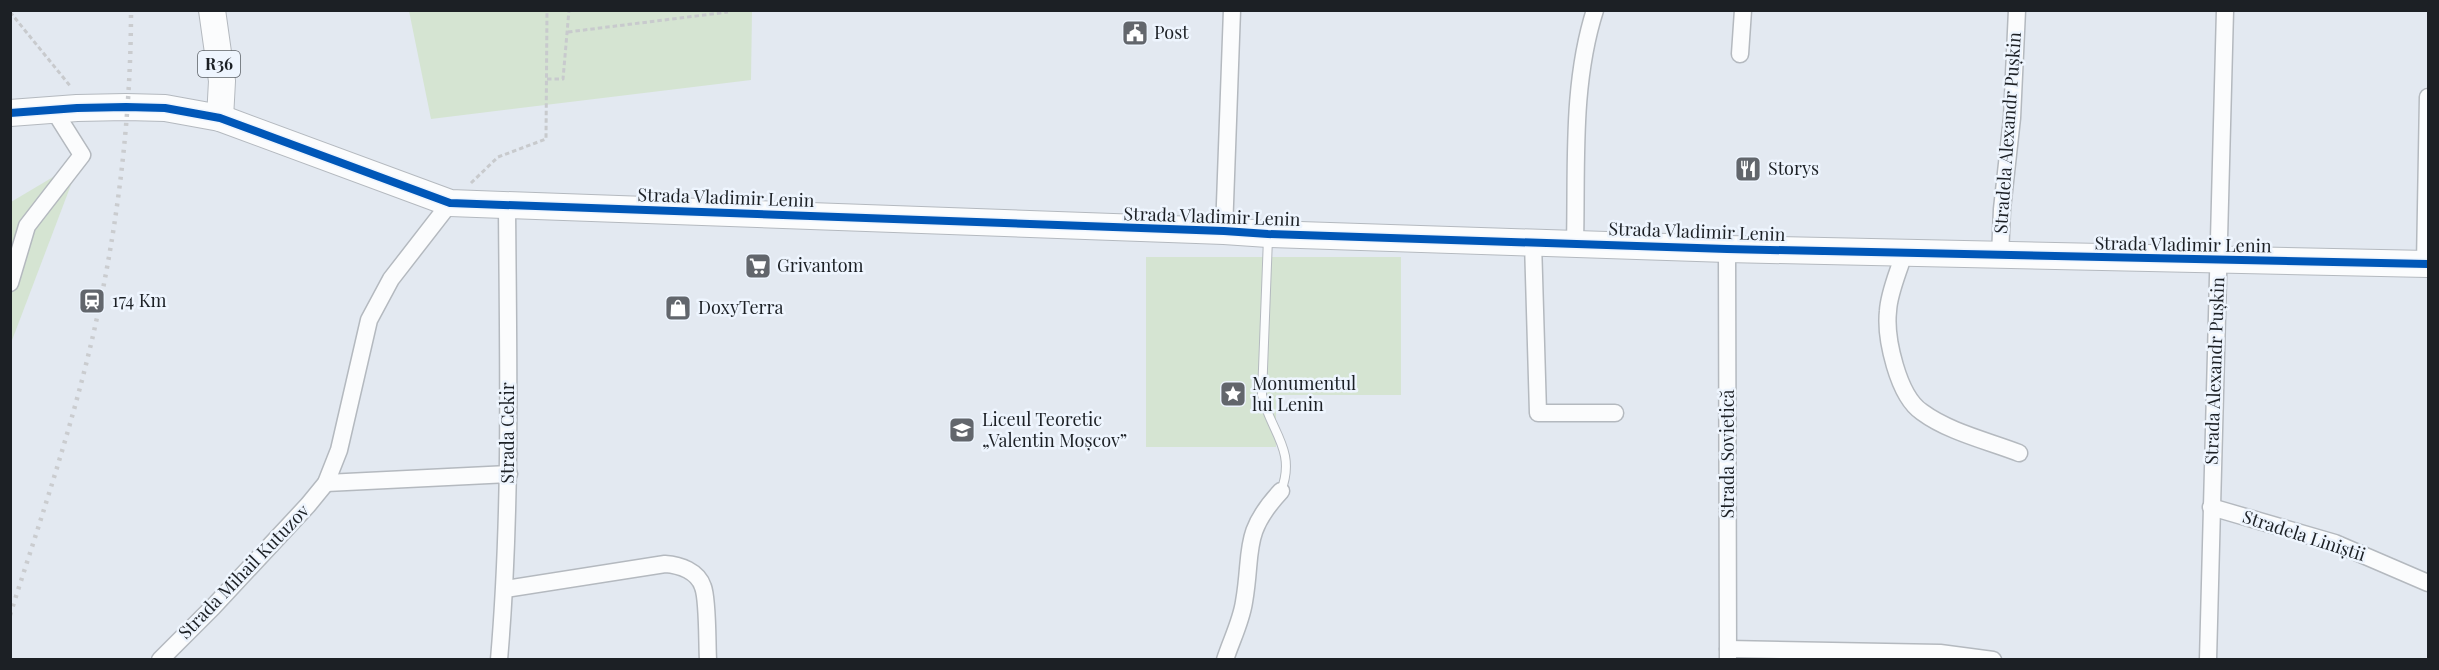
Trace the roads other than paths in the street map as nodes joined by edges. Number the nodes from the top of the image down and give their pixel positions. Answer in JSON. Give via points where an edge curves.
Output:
{"nodes":[{"id":1,"x":212,"y":10,"type":"edge"},
{"id":2,"x":1232,"y":10,"type":"edge"},
{"id":3,"x":1595,"y":10,"type":"edge"},
{"id":4,"x":1743,"y":10,"type":"edge"},
{"id":5,"x":2017,"y":10,"type":"edge"},
{"id":6,"x":2225,"y":10,"type":"edge"},
{"id":7,"x":1740,"y":54,"type":"dead end"},
{"id":8,"x":2428,"y":97,"type":"edge"},
{"id":9,"x":53,"y":109,"type":"junction"},
{"id":10,"x":10,"y":113,"type":"edge"},
{"id":11,"x":220,"y":118,"type":"junction"},
{"id":12,"x":450,"y":203,"type":"junction"},
{"id":13,"x":507,"y":206,"type":"junction"},
{"id":14,"x":1224,"y":231,"type":"junction"},
{"id":15,"x":1268,"y":234,"type":"junction"},
{"id":16,"x":1533,"y":242,"type":"junction"},
{"id":17,"x":1575,"y":243,"type":"junction"},
{"id":18,"x":1727,"y":249,"type":"junction"},
{"id":19,"x":1904,"y":253,"type":"junction"},
{"id":20,"x":2000,"y":256,"type":"junction"},
{"id":21,"x":2218,"y":261,"type":"junction"},
{"id":22,"x":2427,"y":264,"type":"edge"},
{"id":23,"x":10,"y":283,"type":"edge"},
{"id":24,"x":1615,"y":413,"type":"dead end"},
{"id":25,"x":2019,"y":453,"type":"dead end"},
{"id":26,"x":508,"y":474,"type":"junction"},
{"id":27,"x":326,"y":483,"type":"junction"},
{"id":28,"x":1281,"y":491,"type":"joint"},
{"id":29,"x":2211,"y":507,"type":"junction"},
{"id":30,"x":2428,"y":583,"type":"edge"},
{"id":31,"x":505,"y":589,"type":"junction"},
{"id":32,"x":1728,"y":654,"type":"edge"},
{"id":33,"x":160,"y":660,"type":"edge"},
{"id":34,"x":499,"y":660,"type":"edge"},
{"id":35,"x":708,"y":660,"type":"edge"},
{"id":36,"x":1225,"y":660,"type":"edge"},
{"id":37,"x":1993,"y":660,"type":"edge"},
{"id":38,"x":2208,"y":660,"type":"edge"}],
"edges":[{"from":1,"to":11,"type":"main road","number":"R36","via":[[222,81]]},
{"from":2,"to":14,"type":"street"},
{"from":3,"to":17,"type":"street","via":[[1582,56]]},
{"from":4,"to":7,"type":"street"},
{"from":5,"to":20,"type":"street","name":"Stradela Alexandr Pușkin"},
{"from":6,"to":21,"type":"street","name":"Strada Alexandr Pușkin"},
{"from":8,"to":22,"type":"street"},
{"from":9,"to":10,"type":"main road","name":"Strada Vladimir Lenin"},
{"from":9,"to":11,"type":"main road","name":"Strada Vladimir Lenin","via":[[165,108]]},
{"from":9,"to":23,"type":"street","via":[[82,155],[27,226]]},
{"from":11,"to":12,"type":"main road","name":"Strada Vladimir Lenin"},
{"from":12,"to":13,"type":"main road","name":"Strada Vladimir Lenin"},
{"from":12,"to":27,"type":"street","name":"Strada Mihail Kutuzov","via":[[391,279],[369,320],[339,450]]},
{"from":13,"to":14,"type":"main road","name":"Strada Vladimir Lenin"},
{"from":13,"to":26,"type":"street","name":"Strada Cekir"},
{"from":14,"to":15,"type":"main road","name":"Strada Vladimir Lenin"},
{"from":15,"to":16,"type":"main road","name":"Strada Vladimir Lenin"},
{"from":15,"to":28,"type":"lane","via":[[1262,395],[1284,450]]},
{"from":16,"to":17,"type":"main road","name":"Strada Vladimir Lenin"},
{"from":16,"to":24,"type":"street","via":[[1538,413]]},
{"from":17,"to":18,"type":"main road","name":"Strada Vladimir Lenin"},
{"from":18,"to":19,"type":"main road","name":"Strada Vladimir Lenin"},
{"from":18,"to":32,"type":"street","name":"Strada Sovietică"},
{"from":19,"to":20,"type":"main road","name":"Strada Vladimir Lenin"},
{"from":19,"to":25,"type":"street","via":[[1888,310],[1891,348],[1906,394],[1920,412]]},
{"from":20,"to":21,"type":"main road","name":"Strada Vladimir Lenin"},
{"from":21,"to":22,"type":"main road","name":"Strada Vladimir Lenin"},
{"from":21,"to":29,"type":"street","name":"Strada Alexandr Pușkin"},
{"from":26,"to":27,"type":"street"},
{"from":26,"to":31,"type":"street","name":"Strada Cekir"},
{"from":27,"to":33,"type":"street","name":"Strada Mihail Kutuzov"},
{"from":28,"to":36,"type":"street","via":[[1258,519],[1251,537],[1244,604]]},
{"from":29,"to":30,"type":"street","name":"Stradela Liniștii","via":[[2335,543]]},
{"from":29,"to":38,"type":"street","name":"Strada Alexandr Pușkin"},
{"from":31,"to":34,"type":"street","name":"Strada Cekir"},
{"from":31,"to":35,"type":"street","via":[[676,564],[692,573],[704,588]]},
{"from":32,"to":37,"type":"street","via":[[1940,653]]}]}
